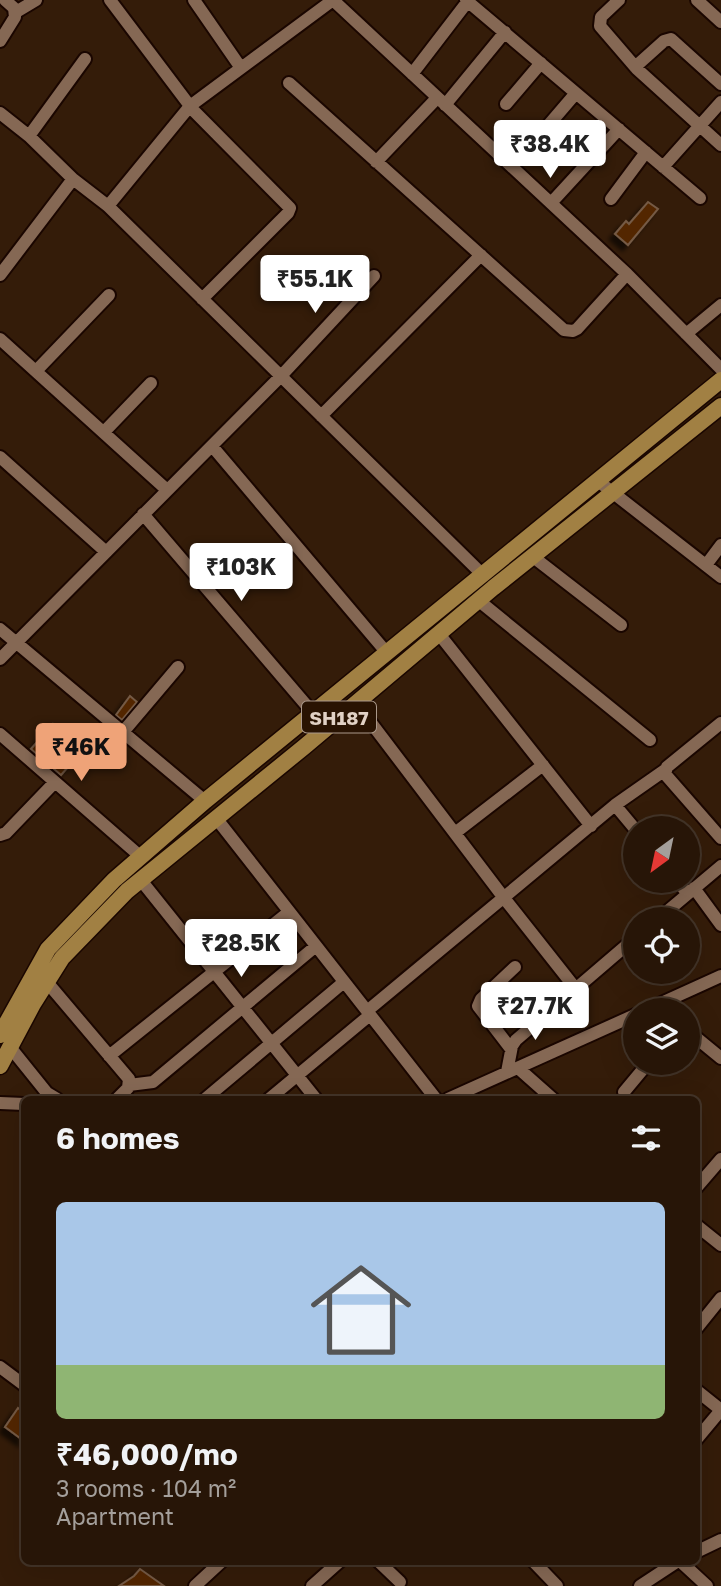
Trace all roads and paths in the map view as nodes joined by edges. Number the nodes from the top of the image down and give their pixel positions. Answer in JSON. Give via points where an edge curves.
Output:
{"nodes":[{"id":1,"x":5,"y":0,"type":"edge"},
{"id":2,"x":36,"y":0,"type":"edge"},
{"id":3,"x":110,"y":0,"type":"edge"},
{"id":4,"x":194,"y":0,"type":"edge"},
{"id":5,"x":619,"y":0,"type":"edge"},
{"id":6,"x":697,"y":0,"type":"edge"},
{"id":7,"x":467,"y":1,"type":"edge"},
{"id":8,"x":335,"y":2,"type":"edge"},
{"id":9,"x":16,"y":12,"type":"junction"},
{"id":10,"x":721,"y":22,"type":"edge"},
{"id":11,"x":505,"y":32,"type":"junction"},
{"id":12,"x":0,"y":41,"type":"edge"},
{"id":13,"x":85,"y":60,"type":"dead end"},
{"id":14,"x":541,"y":63,"type":"junction"},
{"id":15,"x":635,"y":67,"type":"junction"},
{"id":16,"x":240,"y":68,"type":"junction"},
{"id":17,"x":412,"y":74,"type":"junction"},
{"id":18,"x":289,"y":83,"type":"dead end"},
{"id":19,"x":721,"y":84,"type":"edge"},
{"id":20,"x":576,"y":93,"type":"junction"},
{"id":21,"x":441,"y":101,"type":"junction"},
{"id":22,"x":721,"y":102,"type":"edge"},
{"id":23,"x":506,"y":104,"type":"dead end"},
{"id":24,"x":192,"y":108,"type":"junction"},
{"id":25,"x":0,"y":113,"type":"edge"},
{"id":26,"x":699,"y":126,"type":"junction"},
{"id":27,"x":619,"y":130,"type":"junction"},
{"id":28,"x":540,"y":135,"type":"dead end"},
{"id":29,"x":29,"y":136,"type":"junction"},
{"id":30,"x":721,"y":145,"type":"edge"},
{"id":31,"x":646,"y":152,"type":"junction"},
{"id":32,"x":376,"y":162,"type":"junction"},
{"id":33,"x":663,"y":167,"type":"junction"},
{"id":34,"x":76,"y":182,"type":"junction"},
{"id":35,"x":700,"y":198,"type":"dead end"},
{"id":36,"x":611,"y":199,"type":"dead end"},
{"id":37,"x":551,"y":203,"type":"junction"},
{"id":38,"x":108,"y":206,"type":"junction"},
{"id":39,"x":481,"y":255,"type":"junction"},
{"id":40,"x":627,"y":274,"type":"junction"},
{"id":41,"x":0,"y":275,"type":"edge"},
{"id":42,"x":374,"y":276,"type":"dead end"},
{"id":43,"x":108,"y":295,"type":"dead end"},
{"id":44,"x":202,"y":299,"type":"junction"},
{"id":45,"x":721,"y":305,"type":"edge"},
{"id":46,"x":686,"y":334,"type":"junction"},
{"id":47,"x":0,"y":339,"type":"edge"},
{"id":48,"x":721,"y":369,"type":"edge"},
{"id":49,"x":36,"y":371,"type":"junction"},
{"id":50,"x":281,"y":376,"type":"junction"},
{"id":51,"x":721,"y":380,"type":"edge"},
{"id":52,"x":151,"y":383,"type":"dead end"},
{"id":53,"x":721,"y":406,"type":"edge"},
{"id":54,"x":321,"y":416,"type":"junction"},
{"id":55,"x":104,"y":432,"type":"junction"},
{"id":56,"x":212,"y":446,"type":"junction"},
{"id":57,"x":0,"y":457,"type":"edge"},
{"id":58,"x":598,"y":481,"type":"junction"},
{"id":59,"x":167,"y":490,"type":"junction"},
{"id":60,"x":612,"y":493,"type":"junction"},
{"id":61,"x":143,"y":514,"type":"junction"},
{"id":62,"x":721,"y":545,"type":"edge"},
{"id":63,"x":105,"y":551,"type":"junction"},
{"id":64,"x":532,"y":556,"type":"junction"},
{"id":65,"x":706,"y":565,"type":"junction"},
{"id":66,"x":483,"y":575,"type":"junction"},
{"id":67,"x":721,"y":577,"type":"edge"},
{"id":68,"x":478,"y":600,"type":"junction"},
{"id":69,"x":621,"y":625,"type":"dead end"},
{"id":70,"x":0,"y":629,"type":"edge"},
{"id":71,"x":439,"y":634,"type":"junction"},
{"id":72,"x":15,"y":642,"type":"junction"},
{"id":73,"x":387,"y":653,"type":"junction"},
{"id":74,"x":0,"y":659,"type":"edge"},
{"id":75,"x":178,"y":667,"type":"dead end"},
{"id":76,"x":356,"y":703,"type":"junction"},
{"id":77,"x":313,"y":713,"type":"junction"},
{"id":78,"x":721,"y":723,"type":"edge"},
{"id":79,"x":123,"y":732,"type":"junction"},
{"id":80,"x":0,"y":734,"type":"edge"},
{"id":81,"x":650,"y":740,"type":"dead end"},
{"id":82,"x":543,"y":765,"type":"junction"},
{"id":83,"x":665,"y":771,"type":"junction"},
{"id":84,"x":55,"y":782,"type":"junction"},
{"id":85,"x":205,"y":801,"type":"junction"},
{"id":86,"x":615,"y":805,"type":"junction"},
{"id":87,"x":624,"y":816,"type":"edge"},
{"id":88,"x":216,"y":818,"type":"junction"},
{"id":89,"x":591,"y":825,"type":"junction"},
{"id":90,"x":454,"y":833,"type":"junction"},
{"id":91,"x":0,"y":835,"type":"edge"},
{"id":92,"x":721,"y":838,"type":"edge"},
{"id":93,"x":140,"y":856,"type":"junction"},
{"id":94,"x":721,"y":866,"type":"edge"},
{"id":95,"x":141,"y":879,"type":"junction"},
{"id":96,"x":700,"y":884,"type":"edge"},
{"id":97,"x":689,"y":893,"type":"edge"},
{"id":98,"x":693,"y":893,"type":"edge"},
{"id":99,"x":503,"y":898,"type":"junction"},
{"id":100,"x":672,"y":907,"type":"edge"},
{"id":101,"x":289,"y":912,"type":"junction"},
{"id":102,"x":721,"y":925,"type":"edge"},
{"id":103,"x":316,"y":946,"type":"junction"},
{"id":104,"x":623,"y":948,"type":"edge"},
{"id":105,"x":515,"y":967,"type":"dead end"},
{"id":106,"x":215,"y":973,"type":"junction"},
{"id":107,"x":721,"y":976,"type":"edge"},
{"id":108,"x":46,"y":981,"type":"junction"},
{"id":109,"x":344,"y":982,"type":"junction"},
{"id":110,"x":576,"y":989,"type":"junction"},
{"id":111,"x":676,"y":998,"type":"edge"},
{"id":112,"x":243,"y":1008,"type":"junction"},
{"id":113,"x":369,"y":1013,"type":"junction"},
{"id":114,"x":623,"y":1020,"type":"edge"},
{"id":115,"x":4,"y":1031,"type":"edge"},
{"id":116,"x":700,"y":1041,"type":"edge"},
{"id":117,"x":272,"y":1044,"type":"junction"},
{"id":118,"x":511,"y":1049,"type":"junction"},
{"id":119,"x":109,"y":1056,"type":"junction"},
{"id":120,"x":721,"y":1058,"type":"edge"},
{"id":121,"x":0,"y":1066,"type":"edge"},
{"id":122,"x":513,"y":1070,"type":"junction"},
{"id":123,"x":297,"y":1075,"type":"junction"},
{"id":124,"x":638,"y":1075,"type":"edge"},
{"id":125,"x":129,"y":1086,"type":"junction"},
{"id":126,"x":624,"y":1092,"type":"dead end"},
{"id":127,"x":51,"y":1096,"type":"edge"},
{"id":128,"x":120,"y":1096,"type":"edge"},
{"id":129,"x":209,"y":1096,"type":"edge"},
{"id":130,"x":272,"y":1096,"type":"edge"},
{"id":131,"x":314,"y":1096,"type":"edge"},
{"id":132,"x":434,"y":1096,"type":"edge"},
{"id":133,"x":455,"y":1096,"type":"edge"},
{"id":134,"x":549,"y":1096,"type":"edge"},
{"id":135,"x":0,"y":1103,"type":"edge"},
{"id":136,"x":21,"y":1104,"type":"edge"},
{"id":137,"x":721,"y":1159,"type":"edge"},
{"id":138,"x":700,"y":1183,"type":"edge"},
{"id":139,"x":700,"y":1228,"type":"edge"},
{"id":140,"x":721,"y":1245,"type":"edge"},
{"id":141,"x":721,"y":1298,"type":"edge"},
{"id":142,"x":700,"y":1324,"type":"edge"},
{"id":143,"x":0,"y":1367,"type":"edge"},
{"id":144,"x":21,"y":1383,"type":"edge"},
{"id":145,"x":700,"y":1393,"type":"edge"},
{"id":146,"x":721,"y":1410,"type":"edge"},
{"id":147,"x":700,"y":1435,"type":"edge"},
{"id":148,"x":721,"y":1540,"type":"edge"},
{"id":149,"x":700,"y":1550,"type":"edge"},
{"id":150,"x":218,"y":1565,"type":"edge"},
{"id":151,"x":336,"y":1565,"type":"edge"},
{"id":152,"x":382,"y":1565,"type":"edge"},
{"id":153,"x":537,"y":1565,"type":"edge"},
{"id":154,"x":673,"y":1565,"type":"edge"},
{"id":155,"x":683,"y":1565,"type":"edge"},
{"id":156,"x":400,"y":1582,"type":"dead end"},
{"id":157,"x":195,"y":1586,"type":"edge"},
{"id":158,"x":312,"y":1586,"type":"edge"},
{"id":159,"x":557,"y":1586,"type":"edge"},
{"id":160,"x":640,"y":1586,"type":"edge"},
{"id":161,"x":707,"y":1586,"type":"edge"}],
"edges":[{"from":1,"to":9,"type":"street"},
{"from":2,"to":9,"type":"street"},
{"from":3,"to":24,"type":"street"},
{"from":4,"to":16,"type":"street"},
{"from":5,"to":15,"type":"street","via":[[603,14],[600,26]]},
{"from":6,"to":10,"type":"street"},
{"from":7,"to":11,"type":"street"},
{"from":7,"to":17,"type":"street"},
{"from":8,"to":16,"type":"street"},
{"from":8,"to":17,"type":"street"},
{"from":9,"to":12,"type":"street"},
{"from":11,"to":14,"type":"street"},
{"from":11,"to":21,"type":"street"},
{"from":13,"to":29,"type":"street"},
{"from":14,"to":20,"type":"street"},
{"from":14,"to":23,"type":"street"},
{"from":15,"to":19,"type":"street","via":[[671,39]]},
{"from":15,"to":26,"type":"street"},
{"from":16,"to":24,"type":"street"},
{"from":17,"to":21,"type":"street"},
{"from":18,"to":32,"type":"street"},
{"from":20,"to":27,"type":"street"},
{"from":20,"to":28,"type":"street"},
{"from":21,"to":32,"type":"street"},
{"from":21,"to":37,"type":"street"},
{"from":22,"to":26,"type":"street"},
{"from":24,"to":38,"type":"street"},
{"from":24,"to":44,"type":"street","via":[[290,208]]},
{"from":25,"to":29,"type":"street"},
{"from":26,"to":30,"type":"street"},
{"from":26,"to":33,"type":"street"},
{"from":27,"to":31,"type":"street"},
{"from":27,"to":37,"type":"street"},
{"from":29,"to":34,"type":"street"},
{"from":31,"to":33,"type":"street"},
{"from":31,"to":36,"type":"street"},
{"from":32,"to":39,"type":"street"},
{"from":33,"to":35,"type":"street"},
{"from":34,"to":38,"type":"street"},
{"from":34,"to":41,"type":"street"},
{"from":37,"to":40,"type":"street"},
{"from":38,"to":44,"type":"street"},
{"from":39,"to":40,"type":"street","via":[[568,331],[577,329]]},
{"from":39,"to":54,"type":"street"},
{"from":40,"to":46,"type":"street"},
{"from":42,"to":50,"type":"street"},
{"from":43,"to":49,"type":"street"},
{"from":44,"to":50,"type":"street"},
{"from":45,"to":46,"type":"street"},
{"from":46,"to":48,"type":"street"},
{"from":47,"to":49,"type":"street"},
{"from":49,"to":55,"type":"street"},
{"from":50,"to":54,"type":"street"},
{"from":50,"to":56,"type":"street"},
{"from":51,"to":58,"type":"main road","number":"SH187"},
{"from":52,"to":55,"type":"street"},
{"from":53,"to":60,"type":"main road","number":"SH187"},
{"from":54,"to":66,"type":"street"},
{"from":55,"to":59,"type":"street"},
{"from":56,"to":59,"type":"street"},
{"from":56,"to":73,"type":"street"},
{"from":57,"to":63,"type":"street"},
{"from":58,"to":60,"type":"street"},
{"from":58,"to":66,"type":"main road","number":"SH187"},
{"from":59,"to":61,"type":"street"},
{"from":60,"to":64,"type":"main road","number":"SH187"},
{"from":60,"to":65,"type":"street"},
{"from":61,"to":63,"type":"street"},
{"from":61,"to":77,"type":"street"},
{"from":62,"to":65,"type":"street"},
{"from":63,"to":72,"type":"street"},
{"from":64,"to":68,"type":"main road","number":"SH187"},
{"from":64,"to":69,"type":"street"},
{"from":65,"to":67,"type":"street"},
{"from":66,"to":73,"type":"main road","number":"SH187"},
{"from":68,"to":71,"type":"main road","number":"SH187"},
{"from":68,"to":81,"type":"street"},
{"from":70,"to":72,"type":"street"},
{"from":71,"to":76,"type":"main road","number":"SH187"},
{"from":71,"to":82,"type":"street"},
{"from":72,"to":74,"type":"street"},
{"from":72,"to":79,"type":"street"},
{"from":73,"to":77,"type":"main road","number":"SH187"},
{"from":75,"to":79,"type":"street"},
{"from":76,"to":88,"type":"main road","number":"SH187"},
{"from":76,"to":90,"type":"street"},
{"from":77,"to":85,"type":"main road","number":"SH187"},
{"from":78,"to":83,"type":"street"},
{"from":79,"to":85,"type":"street"},
{"from":80,"to":84,"type":"street"},
{"from":82,"to":89,"type":"street"},
{"from":82,"to":90,"type":"street"},
{"from":83,"to":86,"type":"street"},
{"from":83,"to":92,"type":"street"},
{"from":84,"to":91,"type":"street"},
{"from":84,"to":93,"type":"street"},
{"from":85,"to":93,"type":"main road","number":"SH187"},
{"from":86,"to":87,"type":"street"},
{"from":86,"to":89,"type":"street"},
{"from":88,"to":95,"type":"main road","number":"SH187"},
{"from":88,"to":101,"type":"street"},
{"from":89,"to":99,"type":"street"},
{"from":90,"to":99,"type":"street"},
{"from":93,"to":115,"type":"main road","number":"SH187","via":[[55,941]]},
{"from":94,"to":96,"type":"street"},
{"from":95,"to":106,"type":"street"},
{"from":95,"to":108,"type":"main road","number":"SH187","via":[[70,948]]},
{"from":97,"to":100,"type":"street"},
{"from":98,"to":102,"type":"street"},
{"from":99,"to":110,"type":"street"},
{"from":99,"to":113,"type":"street"},
{"from":101,"to":103,"type":"street"},
{"from":101,"to":106,"type":"street"},
{"from":103,"to":109,"type":"street"},
{"from":103,"to":112,"type":"street"},
{"from":104,"to":110,"type":"street"},
{"from":105,"to":118,"type":"street","via":[[478,1006]]},
{"from":106,"to":112,"type":"street"},
{"from":106,"to":119,"type":"street"},
{"from":107,"to":111,"type":"street"},
{"from":108,"to":115,"type":"main road","number":"SH187"},
{"from":108,"to":119,"type":"street"},
{"from":109,"to":113,"type":"street"},
{"from":109,"to":117,"type":"street"},
{"from":110,"to":118,"type":"street"},
{"from":112,"to":117,"type":"street"},
{"from":112,"to":125,"type":"street","via":[[153,1082]]},
{"from":113,"to":123,"type":"street"},
{"from":113,"to":132,"type":"street"},
{"from":114,"to":122,"type":"street"},
{"from":115,"to":121,"type":"main road","number":"SH187"},
{"from":115,"to":127,"type":"street"},
{"from":116,"to":120,"type":"street"},
{"from":117,"to":123,"type":"street"},
{"from":117,"to":129,"type":"street"},
{"from":118,"to":122,"type":"street"},
{"from":119,"to":125,"type":"street"},
{"from":122,"to":133,"type":"street"},
{"from":122,"to":134,"type":"street"},
{"from":123,"to":130,"type":"street"},
{"from":123,"to":131,"type":"street"},
{"from":124,"to":126,"type":"street"},
{"from":125,"to":128,"type":"street"},
{"from":135,"to":136,"type":"street"},
{"from":137,"to":138,"type":"street"},
{"from":139,"to":140,"type":"street"},
{"from":141,"to":142,"type":"street"},
{"from":143,"to":144,"type":"street"},
{"from":145,"to":146,"type":"street"},
{"from":146,"to":147,"type":"street"},
{"from":148,"to":149,"type":"street"},
{"from":150,"to":157,"type":"street"},
{"from":151,"to":158,"type":"street"},
{"from":152,"to":156,"type":"street"},
{"from":153,"to":159,"type":"street"},
{"from":154,"to":160,"type":"street"},
{"from":155,"to":161,"type":"street"}]}
